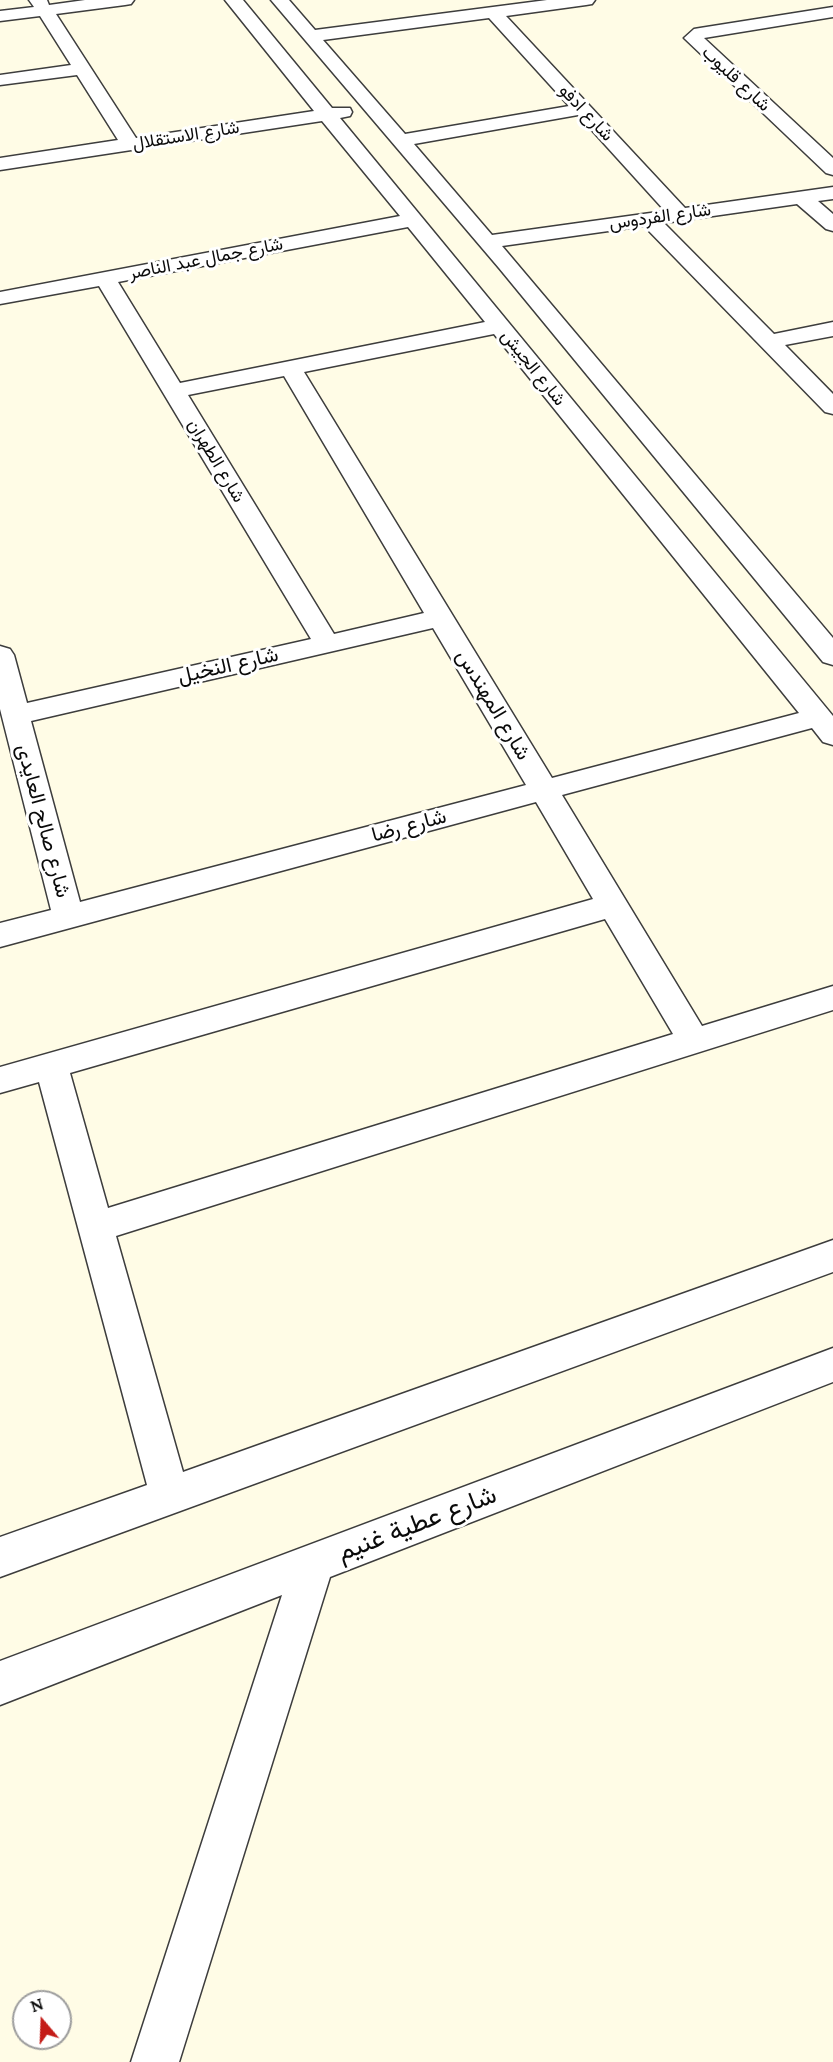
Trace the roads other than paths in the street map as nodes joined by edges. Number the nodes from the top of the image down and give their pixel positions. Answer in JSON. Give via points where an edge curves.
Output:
{"nodes":[{"id":1,"x":125,"y":0,"type":"edge"},
{"id":2,"x":234,"y":0,"type":"edge"},
{"id":3,"x":280,"y":0,"type":"edge"},
{"id":4,"x":586,"y":0,"type":"edge"},
{"id":5,"x":41,"y":5,"type":"edge"},
{"id":6,"x":394,"y":8,"type":"dead end"},
{"id":7,"x":492,"y":12,"type":"junction"},
{"id":8,"x":833,"y":12,"type":"edge"},
{"id":9,"x":0,"y":16,"type":"edge"},
{"id":10,"x":406,"y":24,"type":"junction"},
{"id":11,"x":311,"y":36,"type":"junction"},
{"id":12,"x":82,"y":69,"type":"junction"},
{"id":13,"x":0,"y":80,"type":"edge"},
{"id":14,"x":372,"y":108,"type":"junction"},
{"id":15,"x":582,"y":109,"type":"junction"},
{"id":16,"x":327,"y":114,"type":"junction"},
{"id":17,"x":401,"y":141,"type":"junction"},
{"id":18,"x":130,"y":144,"type":"junction"},
{"id":19,"x":0,"y":164,"type":"edge"},
{"id":20,"x":833,"y":169,"type":"edge"},
{"id":21,"x":833,"y":193,"type":"edge"},
{"id":22,"x":802,"y":198,"type":"junction"},
{"id":23,"x":679,"y":214,"type":"junction"},
{"id":24,"x":649,"y":219,"type":"junction"},
{"id":25,"x":413,"y":220,"type":"junction"},
{"id":26,"x":833,"y":225,"type":"edge"},
{"id":27,"x":487,"y":242,"type":"junction"},
{"id":28,"x":482,"y":269,"type":"junction"},
{"id":29,"x":105,"y":278,"type":"junction"},
{"id":30,"x":0,"y":298,"type":"edge"},
{"id":31,"x":499,"y":326,"type":"junction"},
{"id":32,"x":833,"y":329,"type":"edge"},
{"id":33,"x":769,"y":342,"type":"junction"},
{"id":34,"x":290,"y":367,"type":"junction"},
{"id":35,"x":173,"y":391,"type":"junction"},
{"id":36,"x":833,"y":407,"type":"edge"},
{"id":37,"x":440,"y":618,"type":"junction"},
{"id":38,"x":327,"y":644,"type":"junction"},
{"id":39,"x":0,"y":655,"type":"edge"},
{"id":40,"x":833,"y":656,"type":"edge"},
{"id":41,"x":12,"y":726,"type":"edge"},
{"id":42,"x":826,"y":726,"type":"edge"},
{"id":43,"x":544,"y":790,"type":"junction"},
{"id":44,"x":613,"y":905,"type":"junction"},
{"id":45,"x":68,"y":917,"type":"junction"},
{"id":46,"x":0,"y":935,"type":"edge"},
{"id":47,"x":833,"y":998,"type":"edge"},
{"id":48,"x":695,"y":1042,"type":"junction"},
{"id":49,"x":51,"y":1065,"type":"junction"},
{"id":50,"x":0,"y":1080,"type":"edge"},
{"id":51,"x":95,"y":1227,"type":"junction"},
{"id":52,"x":833,"y":1256,"type":"edge"},
{"id":53,"x":833,"y":1365,"type":"edge"},
{"id":54,"x":170,"y":1496,"type":"junction"},
{"id":55,"x":0,"y":1557,"type":"edge"},
{"id":56,"x":313,"y":1564,"type":"junction"},
{"id":57,"x":0,"y":1683,"type":"edge"},
{"id":58,"x":155,"y":2062,"type":"edge"}],
"edges":[{"from":1,"to":5,"type":"street"},
{"from":2,"to":16,"type":"street","name":"شارع الجيش"},
{"from":3,"to":11,"type":"street","name":"شارع الجيش"},
{"from":4,"to":7,"type":"street"},
{"from":5,"to":9,"type":"street"},
{"from":5,"to":12,"type":"street"},
{"from":6,"to":10,"type":"street"},
{"from":7,"to":10,"type":"street"},
{"from":7,"to":15,"type":"street","name":"شارع ادفو"},
{"from":8,"to":20,"type":"street","name":"شارع قليوب","via":[[700,33],[693,38]]},
{"from":10,"to":11,"type":"street"},
{"from":11,"to":14,"type":"street","name":"شارع الجيش"},
{"from":12,"to":13,"type":"street"},
{"from":12,"to":18,"type":"street"},
{"from":14,"to":16,"type":"street","name":"شارع الاستقلال"},
{"from":14,"to":17,"type":"street","name":"شارع الجيش"},
{"from":15,"to":17,"type":"street"},
{"from":15,"to":23,"type":"street","name":"شارع ادفو"},
{"from":16,"to":18,"type":"street","name":"شارع الاستقلال"},
{"from":16,"to":25,"type":"street","name":"شارع الجيش"},
{"from":17,"to":27,"type":"street","name":"شارع الجيش"},
{"from":18,"to":19,"type":"street","name":"شارع الاستقلال"},
{"from":21,"to":22,"type":"street","name":"شارع الفردوس"},
{"from":22,"to":23,"type":"street","name":"شارع الفردوس"},
{"from":22,"to":26,"type":"street"},
{"from":23,"to":24,"type":"street","name":"شارع الفردوس"},
{"from":24,"to":27,"type":"street","name":"شارع الفردوس"},
{"from":24,"to":33,"type":"street"},
{"from":25,"to":28,"type":"street","name":"شارع الجيش"},
{"from":25,"to":29,"type":"street","name":"شارع جمال عبد الناصر"},
{"from":27,"to":28,"type":"street","name":"شارع الجيش"},
{"from":28,"to":31,"type":"street","name":"شارع الجيش"},
{"from":28,"to":40,"type":"street","name":"شارع الجيش"},
{"from":29,"to":30,"type":"street","name":"شارع جمال عبد الناصر"},
{"from":29,"to":35,"type":"street","name":"شارع الطهران"},
{"from":31,"to":34,"type":"street"},
{"from":31,"to":42,"type":"street","name":"شارع الجيش"},
{"from":32,"to":33,"type":"street"},
{"from":33,"to":36,"type":"street"},
{"from":34,"to":35,"type":"street"},
{"from":34,"to":37,"type":"street","name":"شارع المهندس"},
{"from":35,"to":38,"type":"street","name":"شارع الطهران"},
{"from":37,"to":38,"type":"street","name":"شارع النخيل"},
{"from":37,"to":43,"type":"street","name":"شارع المهندس"},
{"from":38,"to":41,"type":"street","name":"شارع النخيل"},
{"from":39,"to":41,"type":"street","name":"شارع صالح العايدى"},
{"from":41,"to":45,"type":"street","name":"شارع صالح العايدى"},
{"from":42,"to":43,"type":"street","name":"شارع رضا"},
{"from":43,"to":44,"type":"street","name":"شارع المهندس"},
{"from":43,"to":45,"type":"street","name":"شارع رضا"},
{"from":44,"to":48,"type":"street","name":"شارع المهندس"},
{"from":44,"to":49,"type":"street"},
{"from":45,"to":46,"type":"street","name":"شارع رضا"},
{"from":47,"to":48,"type":"street"},
{"from":48,"to":51,"type":"street"},
{"from":49,"to":50,"type":"street"},
{"from":49,"to":51,"type":"street"},
{"from":51,"to":54,"type":"street"},
{"from":52,"to":54,"type":"street"},
{"from":53,"to":56,"type":"street","name":"شارع عطية غنيم"},
{"from":54,"to":55,"type":"street"},
{"from":56,"to":57,"type":"street","name":"شارع عطية غنيم"},
{"from":56,"to":58,"type":"street"}]}
